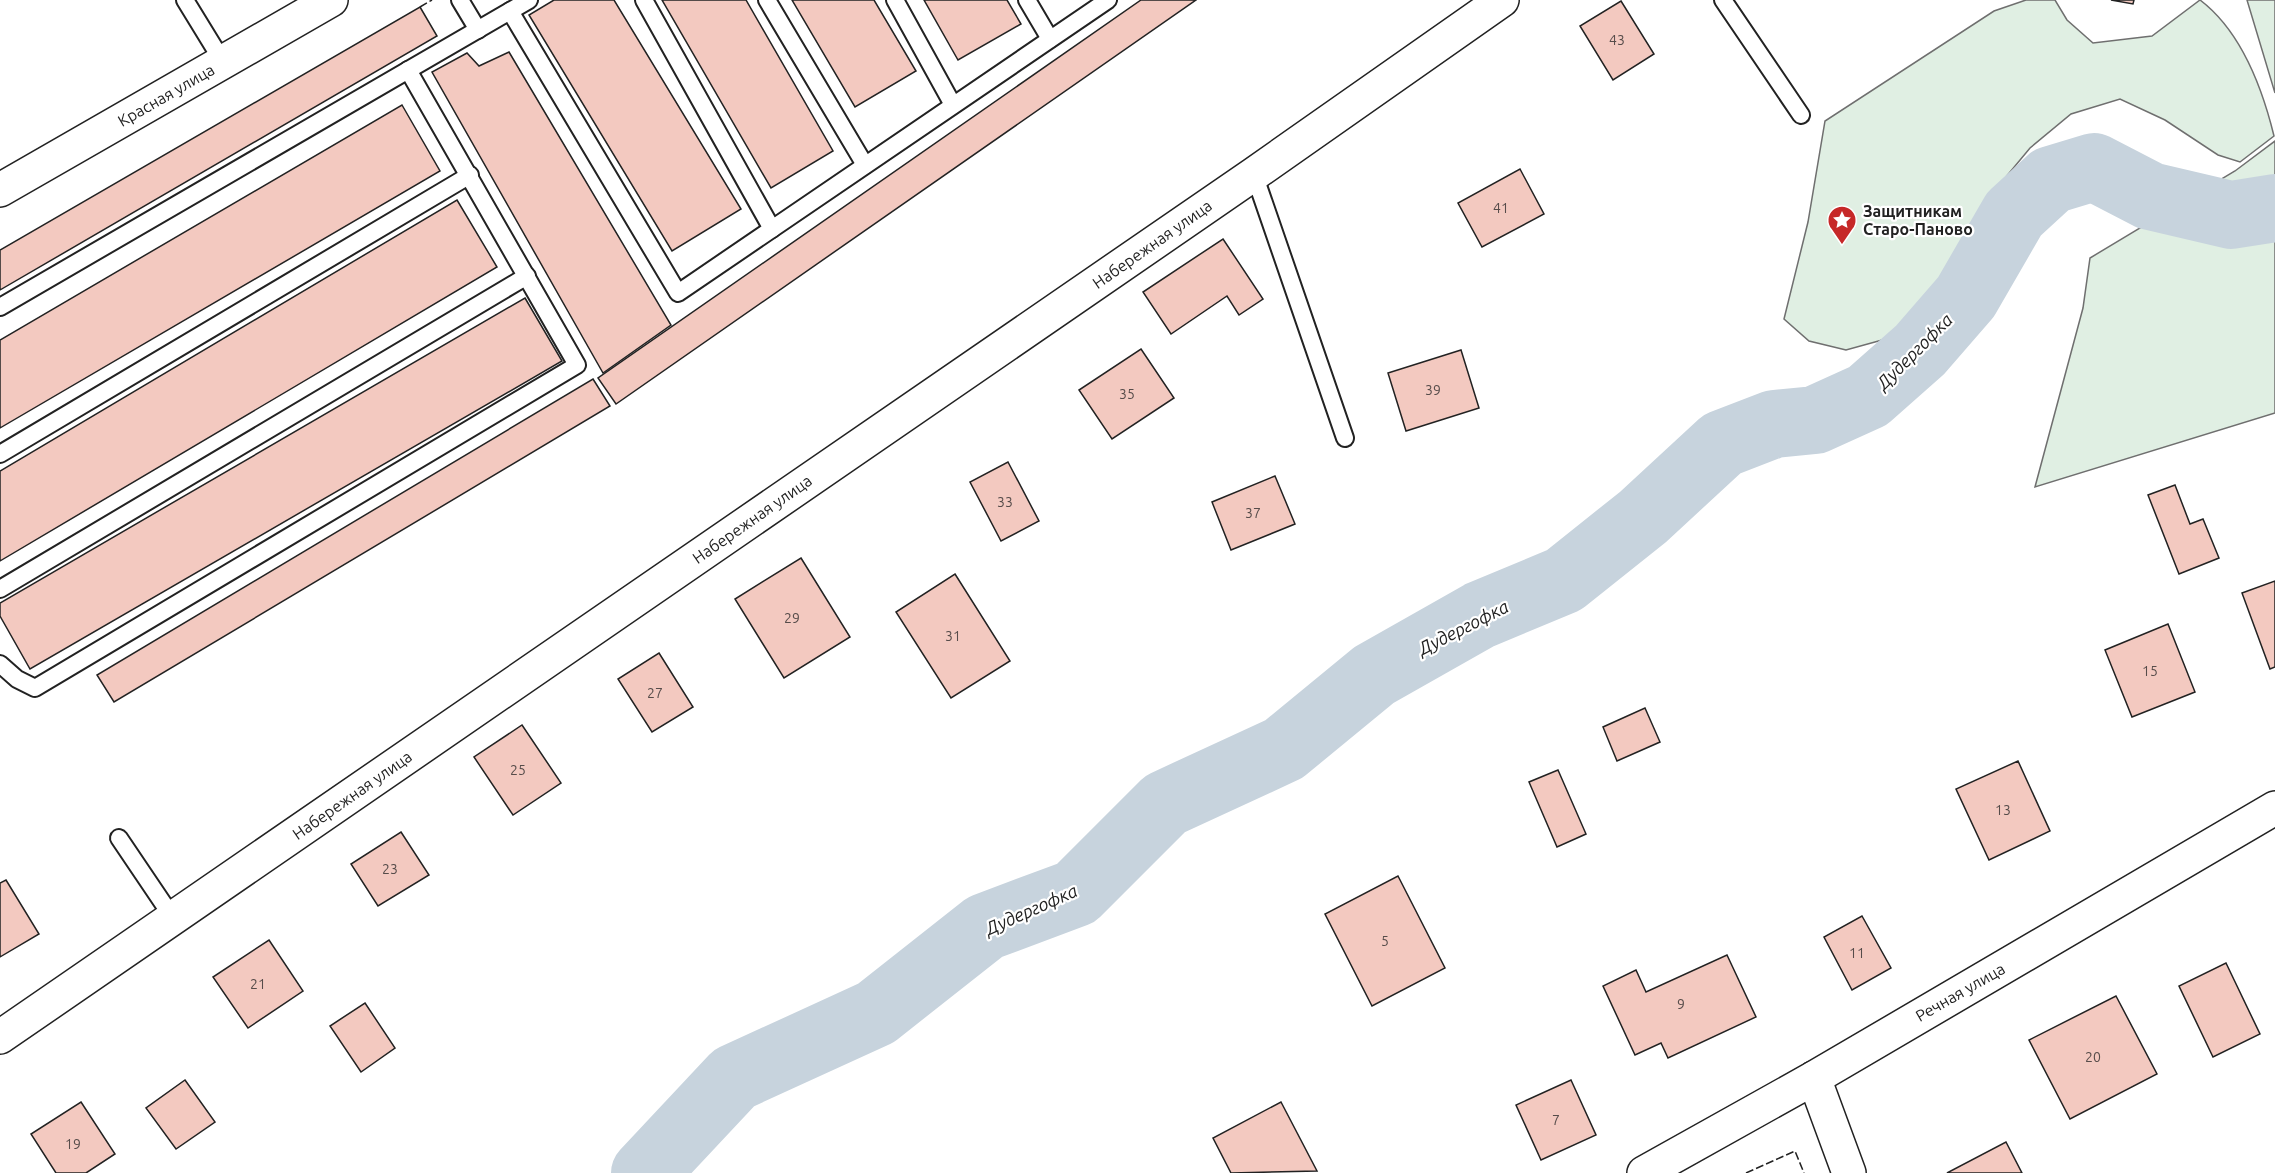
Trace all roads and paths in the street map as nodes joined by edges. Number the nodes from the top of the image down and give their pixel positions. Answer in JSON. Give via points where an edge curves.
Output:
{"nodes":[{"id":1,"x":185,"y":0,"type":"edge"},
{"id":2,"x":331,"y":0,"type":"edge"},
{"id":3,"x":460,"y":0,"type":"edge"},
{"id":4,"x":529,"y":0,"type":"edge"},
{"id":5,"x":644,"y":0,"type":"edge"},
{"id":6,"x":766,"y":0,"type":"edge"},
{"id":7,"x":895,"y":0,"type":"edge"},
{"id":8,"x":1028,"y":0,"type":"edge"},
{"id":9,"x":1108,"y":0,"type":"edge"},
{"id":10,"x":1502,"y":0,"type":"edge"},
{"id":11,"x":1723,"y":0,"type":"edge"},
{"id":12,"x":510,"y":11,"type":"junction"},
{"id":13,"x":478,"y":30,"type":"junction"},
{"id":14,"x":1050,"y":39,"type":"junction"},
{"id":15,"x":223,"y":62,"type":"junction"},
{"id":16,"x":408,"y":70,"type":"junction"},
{"id":17,"x":953,"y":105,"type":"junction"},
{"id":18,"x":1801,"y":115,"type":"dead end"},
{"id":19,"x":865,"y":165,"type":"junction"},
{"id":20,"x":1254,"y":174,"type":"junction"},
{"id":21,"x":470,"y":175,"type":"junction"},
{"id":22,"x":0,"y":190,"type":"edge"},
{"id":23,"x":772,"y":229,"type":"junction"},
{"id":24,"x":527,"y":276,"type":"junction"},
{"id":25,"x":0,"y":307,"type":"edge"},
{"id":26,"x":1345,"y":438,"type":"dead end"},
{"id":27,"x":0,"y":454,"type":"edge"},
{"id":28,"x":0,"y":589,"type":"edge"},
{"id":29,"x":0,"y":664,"type":"edge"},
{"id":30,"x":2275,"y":808,"type":"edge"},
{"id":31,"x":119,"y":838,"type":"dead end"},
{"id":32,"x":173,"y":918,"type":"junction"},
{"id":33,"x":0,"y":1037,"type":"edge"},
{"id":34,"x":1814,"y":1078,"type":"junction"},
{"id":35,"x":1644,"y":1173,"type":"edge"},
{"id":36,"x":1849,"y":1173,"type":"edge"}],
"edges":[{"from":1,"to":15,"type":"lane"},
{"from":2,"to":15,"type":"street","name":"Красная улица"},
{"from":3,"to":13,"type":"lane"},
{"from":4,"to":12,"type":"lane"},
{"from":5,"to":23,"type":"lane"},
{"from":6,"to":19,"type":"lane"},
{"from":7,"to":17,"type":"lane"},
{"from":8,"to":14,"type":"lane"},
{"from":9,"to":14,"type":"lane"},
{"from":10,"to":20,"type":"street","name":"Набережная улица"},
{"from":11,"to":18,"type":"lane"},
{"from":12,"to":13,"type":"lane"},
{"from":12,"to":23,"type":"lane","via":[[678,293]]},
{"from":13,"to":16,"type":"lane"},
{"from":14,"to":17,"type":"lane"},
{"from":15,"to":22,"type":"street","name":"Красная улица"},
{"from":16,"to":21,"type":"lane"},
{"from":16,"to":25,"type":"lane"},
{"from":17,"to":19,"type":"lane"},
{"from":19,"to":23,"type":"lane"},
{"from":20,"to":26,"type":"lane"},
{"from":20,"to":32,"type":"street","name":"Набережная улица"},
{"from":21,"to":24,"type":"lane"},
{"from":21,"to":27,"type":"lane"},
{"from":24,"to":28,"type":"lane"},
{"from":24,"to":29,"type":"lane","via":[[577,365],[35,688]]},
{"from":30,"to":34,"type":"street","name":"Речная улица"},
{"from":31,"to":32,"type":"lane"},
{"from":32,"to":33,"type":"street","name":"Набережная улица"},
{"from":34,"to":35,"type":"street","name":"Речная улица"},
{"from":34,"to":36,"type":"street"}]}
